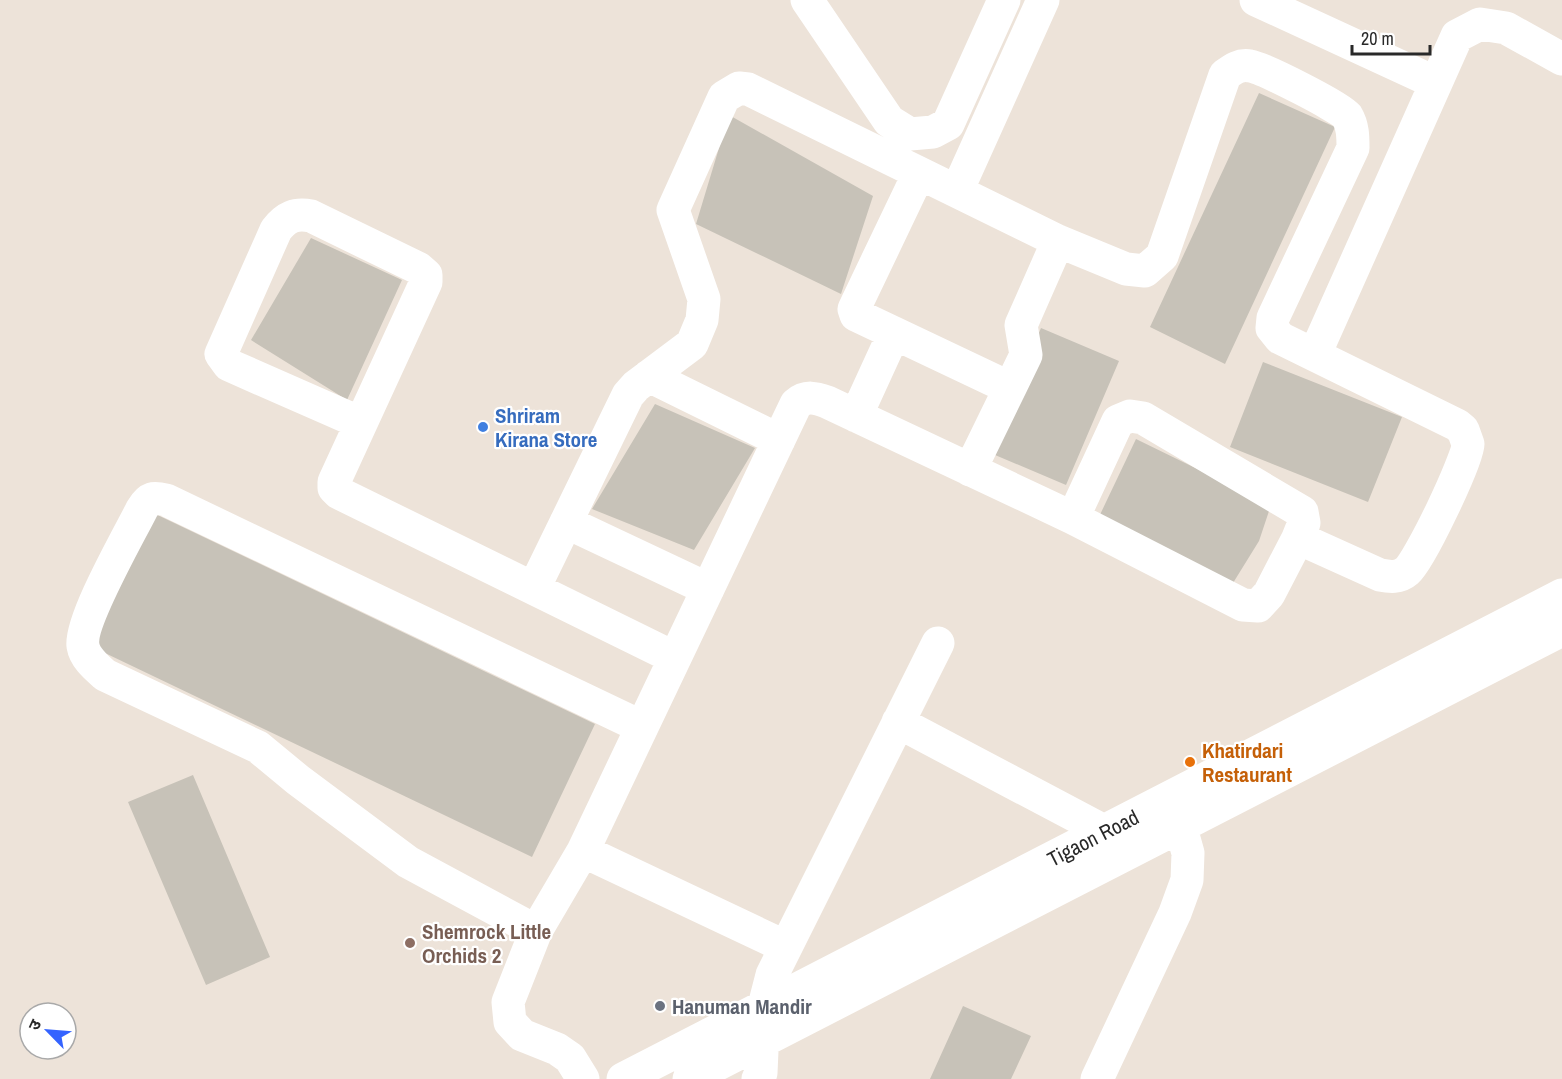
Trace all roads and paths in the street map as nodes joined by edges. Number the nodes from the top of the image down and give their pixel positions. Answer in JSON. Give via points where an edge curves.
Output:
{"nodes":[{"id":1,"x":1004,"y":0,"type":"edge"},
{"id":2,"x":1043,"y":0,"type":"edge"},
{"id":3,"x":1256,"y":0,"type":"edge"},
{"id":4,"x":822,"y":8,"type":"edge"},
{"id":5,"x":1562,"y":59,"type":"edge"},
{"id":6,"x":1434,"y":82,"type":"junction"},
{"id":7,"x":919,"y":173,"type":"junction"},
{"id":8,"x":957,"y":191,"type":"junction"},
{"id":9,"x":1058,"y":241,"type":"junction"},
{"id":10,"x":894,"y":333,"type":"junction"},
{"id":11,"x":1315,"y":354,"type":"junction"},
{"id":12,"x":649,"y":376,"type":"junction"},
{"id":13,"x":1010,"y":388,"type":"junction"},
{"id":14,"x":855,"y":416,"type":"junction"},
{"id":15,"x":361,"y":423,"type":"junction"},
{"id":16,"x":779,"y":440,"type":"junction"},
{"id":17,"x":970,"y":470,"type":"junction"},
{"id":18,"x":1073,"y":518,"type":"junction"},
{"id":19,"x":566,"y":522,"type":"junction"},
{"id":20,"x":1298,"y":538,"type":"junction"},
{"id":21,"x":534,"y":588,"type":"junction"},
{"id":22,"x":708,"y":590,"type":"junction"},
{"id":23,"x":1562,"y":595,"type":"edge"},
{"id":24,"x":1562,"y":630,"type":"edge"},
{"id":25,"x":938,"y":643,"type":"dead end"},
{"id":26,"x":675,"y":658,"type":"junction"},
{"id":27,"x":898,"y":722,"type":"junction"},
{"id":28,"x":642,"y":727,"type":"junction"},
{"id":29,"x":1181,"y":828,"type":"junction"},
{"id":30,"x":1107,"y":832,"type":"junction"},
{"id":31,"x":583,"y":851,"type":"junction"},
{"id":32,"x":536,"y":931,"type":"junction"},
{"id":33,"x":786,"y":947,"type":"junction"},
{"id":34,"x":764,"y":1006,"type":"junction"},
{"id":35,"x":762,"y":1041,"type":"junction"},
{"id":36,"x":583,"y":1079,"type":"edge"},
{"id":37,"x":623,"y":1079,"type":"edge"},
{"id":38,"x":689,"y":1079,"type":"edge"},
{"id":39,"x":758,"y":1079,"type":"edge"},
{"id":40,"x":1097,"y":1079,"type":"edge"}],
"edges":[{"from":1,"to":4,"type":"street","via":[[948,124],[933,132],[910,134],[889,121]]},
{"from":2,"to":8,"type":"street"},
{"from":3,"to":6,"type":"street"},
{"from":5,"to":6,"type":"street","via":[[1506,28],[1480,24],[1456,36]]},
{"from":6,"to":11,"type":"street"},
{"from":7,"to":8,"type":"street"},
{"from":7,"to":10,"type":"street","via":[[854,309],[856,315]]},
{"from":7,"to":12,"type":"street","via":[[748,89],[730,91],[673,210],[704,299],[702,320],[692,344]]},
{"from":8,"to":9,"type":"street"},
{"from":9,"to":11,"type":"street","via":[[1126,269],[1145,271],[1162,255],[1225,75],[1235,67],[1251,66],[1330,104],[1346,115],[1352,129],[1353,148],[1273,318],[1274,333]]},
{"from":9,"to":13,"type":"street","via":[[1021,325],[1026,355]]},
{"from":10,"to":13,"type":"street"},
{"from":10,"to":14,"type":"street"},
{"from":11,"to":20,"type":"street","via":[[1457,425],[1466,435],[1468,449],[1428,539],[1407,571],[1391,578],[1380,575]]},
{"from":12,"to":16,"type":"street"},
{"from":12,"to":19,"type":"street","via":[[622,405]]},
{"from":13,"to":17,"type":"street"},
{"from":14,"to":16,"type":"street","via":[[814,398],[802,399]]},
{"from":14,"to":17,"type":"street"},
{"from":15,"to":15,"type":"street","via":[[229,365],[221,354],[276,230],[292,216],[311,216],[426,275]]},
{"from":15,"to":21,"type":"street","via":[[333,488]]},
{"from":16,"to":22,"type":"street"},
{"from":17,"to":18,"type":"street"},
{"from":18,"to":20,"type":"street","via":[[1243,605],[1258,606],[1269,594]]},
{"from":18,"to":20,"type":"street","via":[[1118,421],[1130,416],[1143,418],[1302,512],[1304,523]]},
{"from":19,"to":21,"type":"street"},
{"from":19,"to":22,"type":"street"},
{"from":21,"to":26,"type":"street"},
{"from":22,"to":26,"type":"street"},
{"from":23,"to":30,"type":"street","name":"Tigaon Road"},
{"from":24,"to":29,"type":"street","name":"Tigaon Road"},
{"from":25,"to":27,"type":"street"},
{"from":26,"to":28,"type":"street"},
{"from":27,"to":30,"type":"street"},
{"from":27,"to":33,"type":"street"},
{"from":28,"to":31,"type":"street"},
{"from":28,"to":32,"type":"street","via":[[166,500],[154,497],[142,509],[87,622],[82,645],[94,665],[105,675],[267,753],[408,862]]},
{"from":29,"to":35,"type":"street","name":"Tigaon Road"},
{"from":29,"to":40,"type":"street","via":[[1188,853],[1187,880]]},
{"from":30,"to":34,"type":"street","name":"Tigaon Road"},
{"from":31,"to":32,"type":"street"},
{"from":31,"to":33,"type":"street"},
{"from":32,"to":36,"type":"street","via":[[508,1002],[510,1022],[522,1035],[570,1058]]},
{"from":33,"to":34,"type":"street","via":[[769,983]]},
{"from":34,"to":35,"type":"street"},
{"from":34,"to":37,"type":"street","name":"Tigaon Road"},
{"from":35,"to":38,"type":"street","name":"Tigaon Road"},
{"from":35,"to":39,"type":"street"}]}
